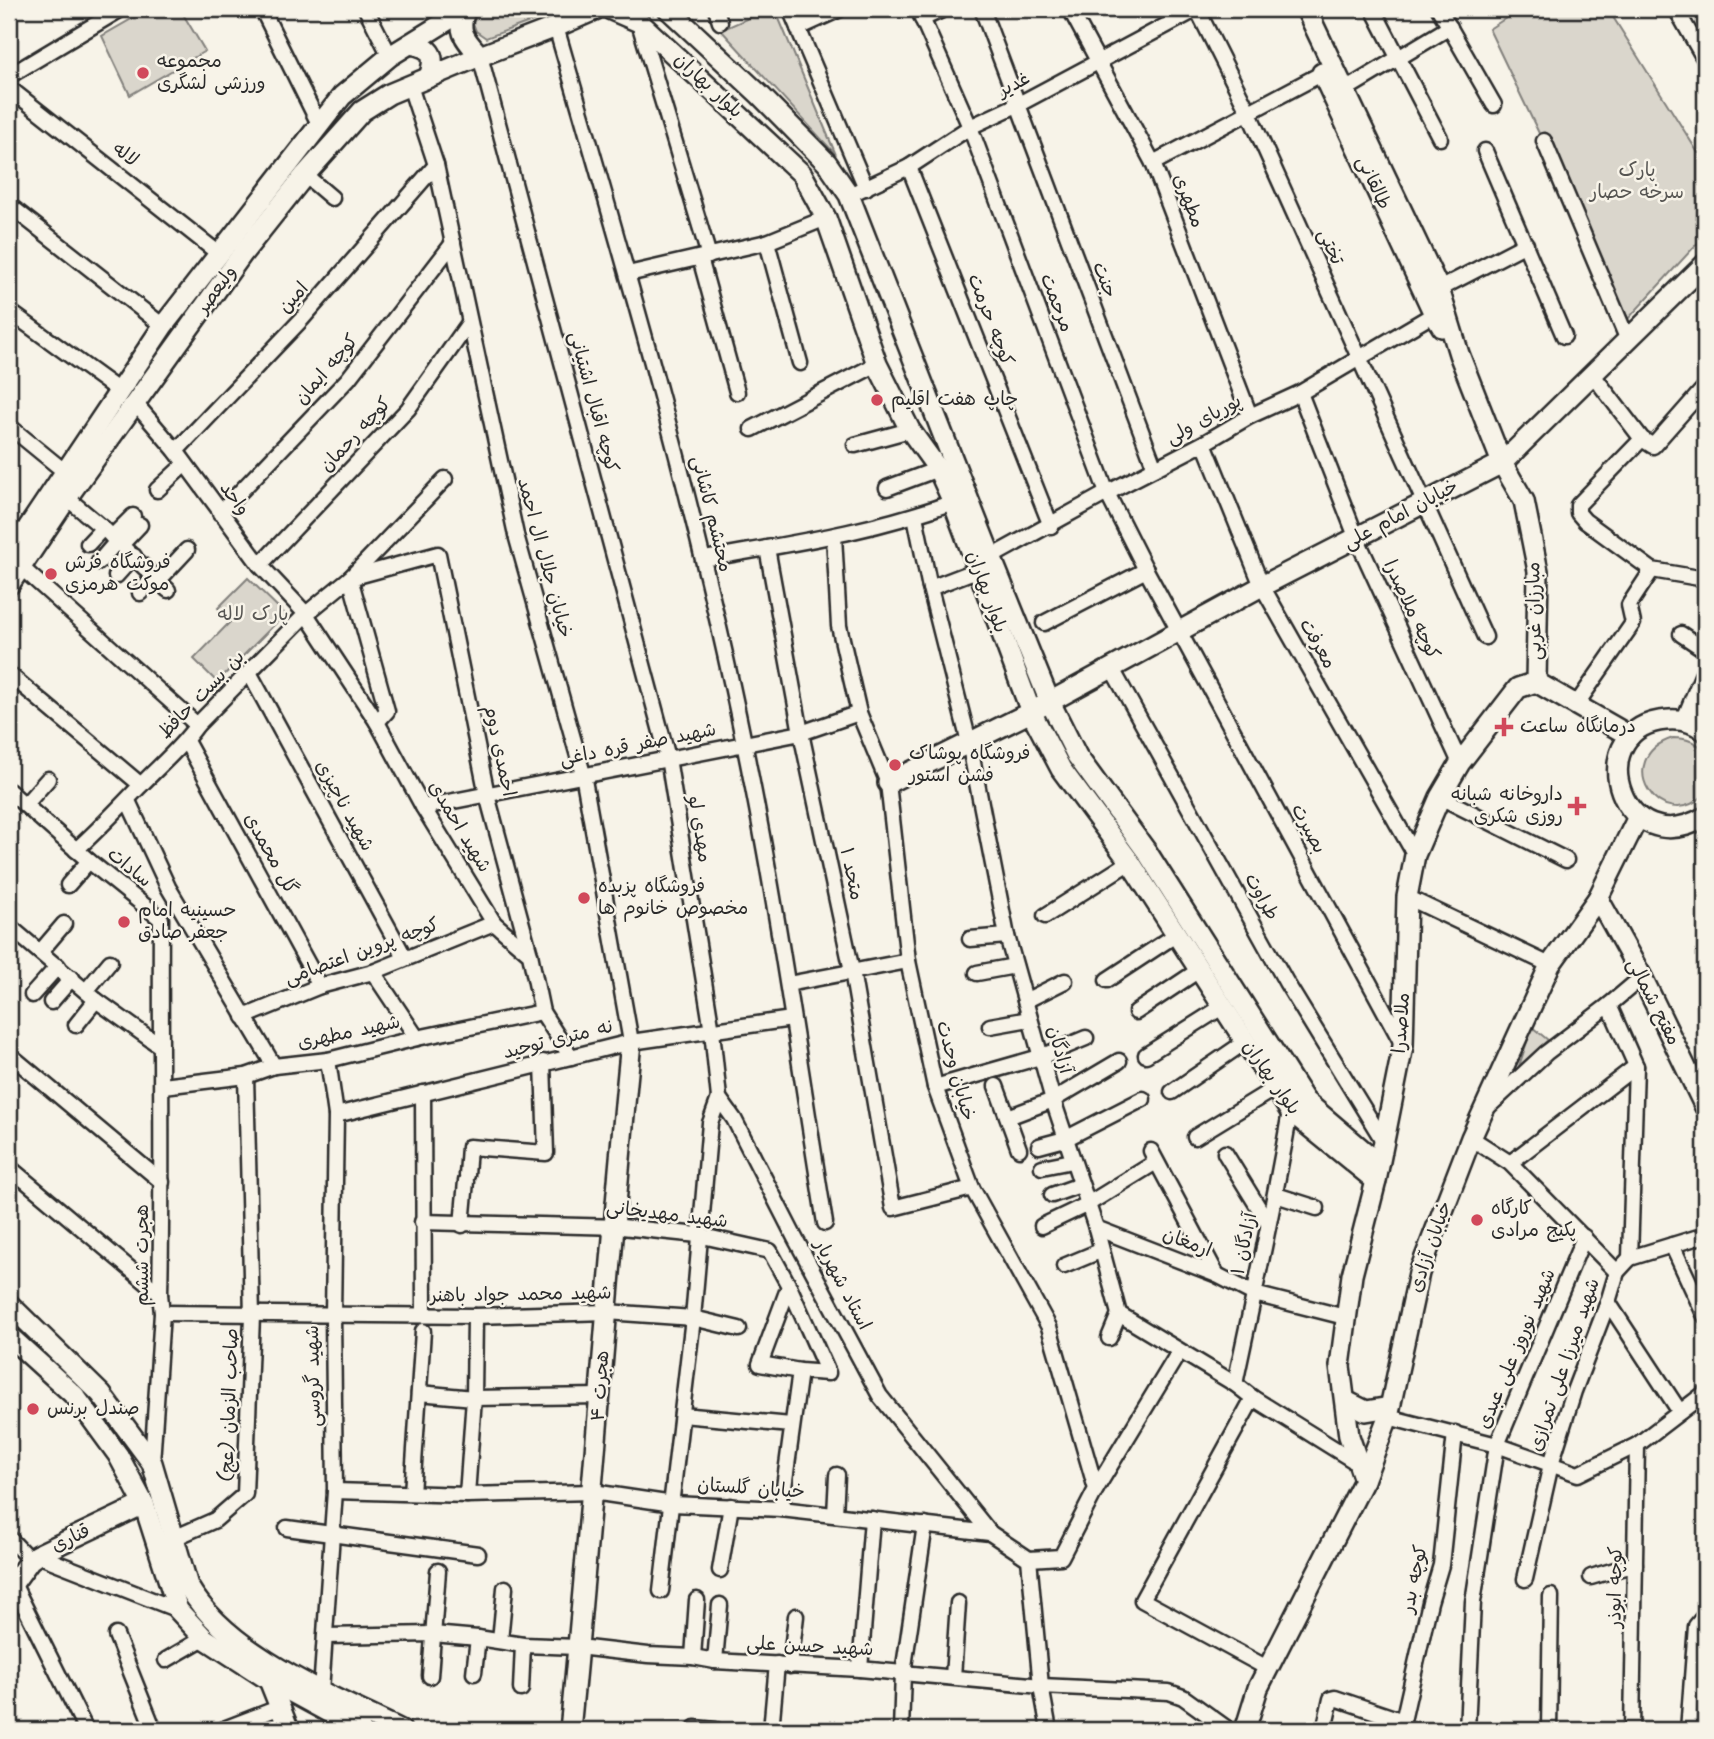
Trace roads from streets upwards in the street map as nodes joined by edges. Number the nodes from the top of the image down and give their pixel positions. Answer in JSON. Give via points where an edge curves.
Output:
{"nodes":[{"id":1,"x":121,"y":9,"type":"edge"},
{"id":2,"x":262,"y":9,"type":"edge"},
{"id":3,"x":366,"y":9,"type":"edge"},
{"id":4,"x":466,"y":9,"type":"edge"},
{"id":5,"x":597,"y":9,"type":"edge"},
{"id":6,"x":609,"y":9,"type":"edge"},
{"id":7,"x":668,"y":9,"type":"edge"},
{"id":8,"x":790,"y":9,"type":"edge"},
{"id":9,"x":840,"y":9,"type":"edge"},
{"id":10,"x":944,"y":9,"type":"edge"},
{"id":11,"x":982,"y":9,"type":"edge"},
{"id":12,"x":1070,"y":9,"type":"edge"},
{"id":13,"x":1197,"y":9,"type":"edge"},
{"id":14,"x":1292,"y":9,"type":"edge"},
{"id":15,"x":1306,"y":9,"type":"edge"},
{"id":16,"x":1373,"y":9,"type":"edge"},
{"id":17,"x":1439,"y":9,"type":"edge"},
{"id":18,"x":1676,"y":9,"type":"edge"},
{"id":19,"x":920,"y":14,"type":"edge"},
{"id":20,"x":639,"y":22,"type":"junction"},
{"id":21,"x":556,"y":27,"type":"junction"},
{"id":22,"x":1450,"y":27,"type":"junction"},
{"id":23,"x":798,"y":28,"type":"junction"},
{"id":24,"x":410,"y":44,"type":"junction"},
{"id":25,"x":390,"y":55,"type":"junction"},
{"id":26,"x":480,"y":56,"type":"junction"},
{"id":27,"x":1397,"y":59,"type":"junction"},
{"id":28,"x":1705,"y":60,"type":"edge"},
{"id":29,"x":1098,"y":62,"type":"junction"},
{"id":30,"x":1323,"y":73,"type":"junction"},
{"id":31,"x":9,"y":76,"type":"edge"},
{"id":32,"x":429,"y":77,"type":"junction"},
{"id":33,"x":410,"y":86,"type":"junction"},
{"id":34,"x":9,"y":88,"type":"edge"},
{"id":35,"x":1345,"y":90,"type":"junction"},
{"id":36,"x":1017,"y":105,"type":"junction"},
{"id":37,"x":1494,"y":105,"type":"dead end"},
{"id":38,"x":1248,"y":111,"type":"junction"},
{"id":39,"x":319,"y":124,"type":"junction"},
{"id":40,"x":970,"y":127,"type":"junction"},
{"id":41,"x":1440,"y":138,"type":"dead end"},
{"id":42,"x":1544,"y":141,"type":"dead end"},
{"id":43,"x":1485,"y":151,"type":"dead end"},
{"id":44,"x":1153,"y":163,"type":"junction"},
{"id":45,"x":436,"y":165,"type":"junction"},
{"id":46,"x":909,"y":167,"type":"junction"},
{"id":47,"x":305,"y":175,"type":"junction"},
{"id":48,"x":858,"y":191,"type":"junction"},
{"id":49,"x":332,"y":198,"type":"dead end"},
{"id":50,"x":9,"y":205,"type":"edge"},
{"id":51,"x":826,"y":218,"type":"junction"},
{"id":52,"x":767,"y":242,"type":"junction"},
{"id":53,"x":453,"y":243,"type":"junction"},
{"id":54,"x":1526,"y":244,"type":"junction"},
{"id":55,"x":218,"y":253,"type":"junction"},
{"id":56,"x":705,"y":257,"type":"junction"},
{"id":57,"x":1705,"y":264,"type":"edge"},
{"id":58,"x":628,"y":274,"type":"junction"},
{"id":59,"x":1439,"y":289,"type":"junction"},
{"id":60,"x":9,"y":311,"type":"edge"},
{"id":61,"x":1434,"y":314,"type":"junction"},
{"id":62,"x":469,"y":323,"type":"junction"},
{"id":63,"x":163,"y":326,"type":"junction"},
{"id":64,"x":1564,"y":336,"type":"dead end"},
{"id":65,"x":1628,"y":338,"type":"junction"},
{"id":66,"x":1459,"y":354,"type":"junction"},
{"id":67,"x":1359,"y":358,"type":"junction"},
{"id":68,"x":800,"y":363,"type":"dead end"},
{"id":69,"x":877,"y":364,"type":"junction"},
{"id":70,"x":1593,"y":375,"type":"junction"},
{"id":71,"x":1705,"y":387,"type":"edge"},
{"id":72,"x":119,"y":391,"type":"junction"},
{"id":73,"x":737,"y":392,"type":"dead end"},
{"id":74,"x":1300,"y":393,"type":"junction"},
{"id":75,"x":135,"y":403,"type":"junction"},
{"id":76,"x":1250,"y":416,"type":"junction"},
{"id":77,"x":9,"y":426,"type":"edge"},
{"id":78,"x":752,"y":429,"type":"dead end"},
{"id":79,"x":910,"y":430,"type":"junction"},
{"id":80,"x":1642,"y":439,"type":"junction"},
{"id":81,"x":1204,"y":443,"type":"junction"},
{"id":82,"x":855,"y":445,"type":"dead end"},
{"id":83,"x":176,"y":451,"type":"junction"},
{"id":84,"x":1502,"y":463,"type":"junction"},
{"id":85,"x":185,"y":464,"type":"junction"},
{"id":86,"x":1155,"y":468,"type":"junction"},
{"id":87,"x":938,"y":469,"type":"junction"},
{"id":88,"x":64,"y":471,"type":"junction"},
{"id":89,"x":445,"y":478,"type":"dead end"},
{"id":90,"x":887,"y":488,"type":"dead end"},
{"id":91,"x":157,"y":490,"type":"dead end"},
{"id":92,"x":1107,"y":493,"type":"junction"},
{"id":93,"x":67,"y":498,"type":"junction"},
{"id":94,"x":953,"y":502,"type":"junction"},
{"id":95,"x":1424,"y":503,"type":"junction"},
{"id":96,"x":220,"y":513,"type":"junction"},
{"id":97,"x":915,"y":516,"type":"junction"},
{"id":98,"x":137,"y":520,"type":"dead end"},
{"id":99,"x":1051,"y":526,"type":"junction"},
{"id":100,"x":834,"y":536,"type":"junction"},
{"id":101,"x":113,"y":538,"type":"junction"},
{"id":102,"x":1357,"y":538,"type":"junction"},
{"id":103,"x":88,"y":544,"type":"dead end"},
{"id":104,"x":766,"y":548,"type":"junction"},
{"id":105,"x":14,"y":550,"type":"edge"},
{"id":106,"x":187,"y":550,"type":"dead end"},
{"id":107,"x":134,"y":556,"type":"junction"},
{"id":108,"x":704,"y":559,"type":"junction"},
{"id":109,"x":99,"y":562,"type":"dead end"},
{"id":110,"x":984,"y":564,"type":"junction"},
{"id":111,"x":260,"y":565,"type":"junction"},
{"id":112,"x":1146,"y":570,"type":"junction"},
{"id":113,"x":1653,"y":570,"type":"junction"},
{"id":114,"x":117,"y":576,"type":"dead end"},
{"id":115,"x":350,"y":578,"type":"junction"},
{"id":116,"x":1705,"y":579,"type":"edge"},
{"id":117,"x":160,"y":582,"type":"junction"},
{"id":118,"x":9,"y":585,"type":"edge"},
{"id":119,"x":1262,"y":586,"type":"junction"},
{"id":120,"x":930,"y":588,"type":"junction"},
{"id":121,"x":140,"y":593,"type":"dead end"},
{"id":122,"x":306,"y":614,"type":"junction"},
{"id":123,"x":1044,"y":623,"type":"dead end"},
{"id":124,"x":1179,"y":630,"type":"junction"},
{"id":125,"x":1681,"y":634,"type":"dead end"},
{"id":126,"x":1485,"y":637,"type":"dead end"},
{"id":127,"x":1705,"y":650,"type":"edge"},
{"id":128,"x":1111,"y":667,"type":"junction"},
{"id":129,"x":9,"y":674,"type":"edge"},
{"id":130,"x":250,"y":674,"type":"junction"},
{"id":131,"x":1704,"y":679,"type":"edge"},
{"id":132,"x":1536,"y":682,"type":"junction"},
{"id":133,"x":1049,"y":700,"type":"junction"},
{"id":134,"x":1576,"y":705,"type":"junction"},
{"id":135,"x":1031,"y":712,"type":"junction"},
{"id":136,"x":859,"y":713,"type":"junction"},
{"id":137,"x":1686,"y":721,"type":"junction"},
{"id":138,"x":377,"y":722,"type":"junction"},
{"id":139,"x":197,"y":725,"type":"junction"},
{"id":140,"x":1705,"y":732,"type":"edge"},
{"id":141,"x":801,"y":733,"type":"junction"},
{"id":142,"x":1630,"y":736,"type":"junction"},
{"id":143,"x":186,"y":741,"type":"junction"},
{"id":144,"x":970,"y":742,"type":"junction"},
{"id":145,"x":745,"y":745,"type":"junction"},
{"id":146,"x":668,"y":758,"type":"junction"},
{"id":147,"x":1460,"y":763,"type":"junction"},
{"id":148,"x":583,"y":774,"type":"junction"},
{"id":149,"x":48,"y":779,"type":"dead end"},
{"id":150,"x":888,"y":783,"type":"junction"},
{"id":151,"x":141,"y":785,"type":"junction"},
{"id":152,"x":9,"y":791,"type":"edge"},
{"id":153,"x":487,"y":795,"type":"junction"},
{"id":154,"x":1440,"y":797,"type":"junction"},
{"id":155,"x":128,"y":801,"type":"junction"},
{"id":156,"x":24,"y":805,"type":"junction"},
{"id":157,"x":423,"y":807,"type":"junction"},
{"id":158,"x":1638,"y":817,"type":"junction"},
{"id":159,"x":1705,"y":817,"type":"edge"},
{"id":160,"x":76,"y":850,"type":"junction"},
{"id":161,"x":1415,"y":855,"type":"junction"},
{"id":162,"x":1566,"y":860,"type":"dead end"},
{"id":163,"x":89,"y":861,"type":"junction"},
{"id":164,"x":1130,"y":862,"type":"junction"},
{"id":165,"x":68,"y":885,"type":"dead end"},
{"id":166,"x":168,"y":887,"type":"junction"},
{"id":167,"x":1407,"y":897,"type":"junction"},
{"id":168,"x":1598,"y":898,"type":"junction"},
{"id":169,"x":1045,"y":916,"type":"dead end"},
{"id":170,"x":161,"y":919,"type":"junction"},
{"id":171,"x":494,"y":923,"type":"junction"},
{"id":172,"x":64,"y":924,"type":"dead end"},
{"id":173,"x":9,"y":927,"type":"edge"},
{"id":174,"x":1177,"y":934,"type":"junction"},
{"id":175,"x":1007,"y":936,"type":"junction"},
{"id":176,"x":970,"y":939,"type":"dead end"},
{"id":177,"x":41,"y":951,"type":"junction"},
{"id":178,"x":530,"y":954,"type":"junction"},
{"id":179,"x":405,"y":958,"type":"junction"},
{"id":180,"x":908,"y":961,"type":"junction"},
{"id":181,"x":110,"y":962,"type":"dead end"},
{"id":182,"x":1550,"y":965,"type":"junction"},
{"id":183,"x":58,"y":966,"type":"junction"},
{"id":184,"x":1015,"y":966,"type":"junction"},
{"id":185,"x":1199,"y":970,"type":"junction"},
{"id":186,"x":852,"y":971,"type":"junction"},
{"id":187,"x":373,"y":972,"type":"junction"},
{"id":188,"x":977,"y":973,"type":"dead end"},
{"id":189,"x":1642,"y":977,"type":"junction"},
{"id":190,"x":72,"y":978,"type":"junction"},
{"id":191,"x":1107,"y":980,"type":"dead end"},
{"id":192,"x":1065,"y":981,"type":"dead end"},
{"id":193,"x":788,"y":984,"type":"junction"},
{"id":194,"x":320,"y":986,"type":"junction"},
{"id":195,"x":32,"y":995,"type":"dead end"},
{"id":196,"x":91,"y":995,"type":"junction"},
{"id":197,"x":1025,"y":1001,"type":"junction"},
{"id":198,"x":51,"y":1002,"type":"dead end"},
{"id":199,"x":1609,"y":1005,"type":"junction"},
{"id":200,"x":1222,"y":1007,"type":"junction"},
{"id":201,"x":542,"y":1012,"type":"junction"},
{"id":202,"x":1136,"y":1012,"type":"dead end"},
{"id":203,"x":244,"y":1017,"type":"junction"},
{"id":204,"x":792,"y":1019,"type":"junction"},
{"id":205,"x":1029,"y":1019,"type":"junction"},
{"id":206,"x":76,"y":1025,"type":"dead end"},
{"id":207,"x":990,"y":1026,"type":"dead end"},
{"id":208,"x":712,"y":1031,"type":"junction"},
{"id":209,"x":417,"y":1038,"type":"junction"},
{"id":210,"x":1086,"y":1038,"type":"dead end"},
{"id":211,"x":631,"y":1042,"type":"junction"},
{"id":212,"x":1245,"y":1042,"type":"junction"},
{"id":213,"x":160,"y":1046,"type":"junction"},
{"id":214,"x":1403,"y":1046,"type":"junction"},
{"id":215,"x":9,"y":1054,"type":"edge"},
{"id":216,"x":1146,"y":1055,"type":"dead end"},
{"id":217,"x":571,"y":1057,"type":"junction"},
{"id":218,"x":1040,"y":1057,"type":"junction"},
{"id":219,"x":328,"y":1060,"type":"junction"},
{"id":220,"x":1119,"y":1061,"type":"dead end"},
{"id":221,"x":543,"y":1062,"type":"junction"},
{"id":222,"x":274,"y":1066,"type":"junction"},
{"id":223,"x":1636,"y":1066,"type":"junction"},
{"id":224,"x":246,"y":1076,"type":"junction"},
{"id":225,"x":163,"y":1086,"type":"junction"},
{"id":226,"x":996,"y":1086,"type":"dead end"},
{"id":227,"x":935,"y":1087,"type":"junction"},
{"id":228,"x":1275,"y":1088,"type":"junction"},
{"id":229,"x":423,"y":1093,"type":"junction"},
{"id":230,"x":1172,"y":1093,"type":"dead end"},
{"id":231,"x":1703,"y":1096,"type":"edge"},
{"id":232,"x":719,"y":1098,"type":"junction"},
{"id":233,"x":1143,"y":1099,"type":"dead end"},
{"id":234,"x":1053,"y":1100,"type":"junction"},
{"id":235,"x":1290,"y":1111,"type":"junction"},
{"id":236,"x":1483,"y":1112,"type":"junction"},
{"id":237,"x":336,"y":1115,"type":"junction"},
{"id":238,"x":1008,"y":1117,"type":"junction"},
{"id":239,"x":1195,"y":1137,"type":"dead end"},
{"id":240,"x":1471,"y":1138,"type":"junction"},
{"id":241,"x":1065,"y":1139,"type":"junction"},
{"id":242,"x":1384,"y":1142,"type":"junction"},
{"id":243,"x":1039,"y":1146,"type":"dead end"},
{"id":244,"x":1019,"y":1149,"type":"dead end"},
{"id":245,"x":1226,"y":1153,"type":"dead end"},
{"id":246,"x":1072,"y":1161,"type":"junction"},
{"id":247,"x":1510,"y":1163,"type":"junction"},
{"id":248,"x":9,"y":1167,"type":"edge"},
{"id":249,"x":1042,"y":1167,"type":"dead end"},
{"id":250,"x":1378,"y":1173,"type":"junction"},
{"id":251,"x":162,"y":1182,"type":"junction"},
{"id":252,"x":1080,"y":1185,"type":"junction"},
{"id":253,"x":972,"y":1188,"type":"junction"},
{"id":254,"x":1052,"y":1195,"type":"dead end"},
{"id":255,"x":1276,"y":1195,"type":"junction"},
{"id":256,"x":1088,"y":1204,"type":"junction"},
{"id":257,"x":1317,"y":1208,"type":"dead end"},
{"id":258,"x":422,"y":1222,"type":"junction"},
{"id":259,"x":825,"y":1223,"type":"dead end"},
{"id":260,"x":1268,"y":1223,"type":"junction"},
{"id":261,"x":462,"y":1225,"type":"junction"},
{"id":262,"x":613,"y":1226,"type":"junction"},
{"id":263,"x":1042,"y":1227,"type":"dead end"},
{"id":264,"x":1096,"y":1228,"type":"junction"},
{"id":265,"x":698,"y":1235,"type":"junction"},
{"id":266,"x":1705,"y":1235,"type":"edge"},
{"id":267,"x":1584,"y":1237,"type":"junction"},
{"id":268,"x":1672,"y":1245,"type":"junction"},
{"id":269,"x":1100,"y":1251,"type":"junction"},
{"id":270,"x":1630,"y":1258,"type":"junction"},
{"id":271,"x":1064,"y":1266,"type":"dead end"},
{"id":272,"x":1617,"y":1272,"type":"junction"},
{"id":273,"x":1217,"y":1275,"type":"junction"},
{"id":274,"x":789,"y":1286,"type":"junction"},
{"id":275,"x":160,"y":1294,"type":"junction"},
{"id":276,"x":1254,"y":1294,"type":"junction"},
{"id":277,"x":1608,"y":1302,"type":"junction"},
{"id":278,"x":9,"y":1304,"type":"edge"},
{"id":279,"x":607,"y":1312,"type":"junction"},
{"id":280,"x":162,"y":1313,"type":"junction"},
{"id":281,"x":1119,"y":1314,"type":"junction"},
{"id":282,"x":333,"y":1315,"type":"junction"},
{"id":283,"x":424,"y":1315,"type":"junction"},
{"id":284,"x":1705,"y":1315,"type":"edge"},
{"id":285,"x":252,"y":1316,"type":"junction"},
{"id":286,"x":475,"y":1317,"type":"junction"},
{"id":287,"x":1345,"y":1317,"type":"junction"},
{"id":288,"x":692,"y":1318,"type":"junction"},
{"id":289,"x":739,"y":1329,"type":"dead end"},
{"id":290,"x":423,"y":1331,"type":"dead end"},
{"id":291,"x":9,"y":1336,"type":"edge"},
{"id":292,"x":1109,"y":1338,"type":"dead end"},
{"id":293,"x":1179,"y":1352,"type":"junction"},
{"id":294,"x":800,"y":1371,"type":"junction"},
{"id":295,"x":1235,"y":1384,"type":"junction"},
{"id":296,"x":419,"y":1393,"type":"junction"},
{"id":297,"x":1705,"y":1393,"type":"edge"},
{"id":298,"x":601,"y":1396,"type":"junction"},
{"id":299,"x":474,"y":1398,"type":"junction"},
{"id":300,"x":1253,"y":1398,"type":"junction"},
{"id":301,"x":1346,"y":1401,"type":"junction"},
{"id":302,"x":1389,"y":1412,"type":"junction"},
{"id":303,"x":1680,"y":1412,"type":"junction"},
{"id":304,"x":682,"y":1415,"type":"junction"},
{"id":305,"x":791,"y":1425,"type":"junction"},
{"id":306,"x":1455,"y":1433,"type":"junction"},
{"id":307,"x":1497,"y":1445,"type":"junction"},
{"id":308,"x":1637,"y":1445,"type":"junction"},
{"id":309,"x":152,"y":1463,"type":"junction"},
{"id":310,"x":1550,"y":1464,"type":"junction"},
{"id":311,"x":1362,"y":1472,"type":"junction"},
{"id":312,"x":836,"y":1475,"type":"dead end"},
{"id":313,"x":1096,"y":1489,"type":"junction"},
{"id":314,"x":335,"y":1491,"type":"junction"},
{"id":315,"x":593,"y":1492,"type":"junction"},
{"id":316,"x":412,"y":1493,"type":"junction"},
{"id":317,"x":467,"y":1495,"type":"junction"},
{"id":318,"x":144,"y":1504,"type":"junction"},
{"id":319,"x":673,"y":1504,"type":"junction"},
{"id":320,"x":731,"y":1506,"type":"junction"},
{"id":321,"x":781,"y":1509,"type":"junction"},
{"id":322,"x":835,"y":1515,"type":"junction"},
{"id":323,"x":872,"y":1519,"type":"junction"},
{"id":324,"x":925,"y":1525,"type":"junction"},
{"id":325,"x":287,"y":1528,"type":"dead end"},
{"id":326,"x":990,"y":1532,"type":"junction"},
{"id":327,"x":332,"y":1536,"type":"junction"},
{"id":328,"x":9,"y":1538,"type":"edge"},
{"id":329,"x":174,"y":1538,"type":"junction"},
{"id":330,"x":478,"y":1554,"type":"dead end"},
{"id":331,"x":34,"y":1558,"type":"junction"},
{"id":332,"x":1029,"y":1559,"type":"junction"},
{"id":333,"x":1635,"y":1564,"type":"junction"},
{"id":334,"x":720,"y":1570,"type":"dead end"},
{"id":335,"x":438,"y":1572,"type":"dead end"},
{"id":336,"x":1591,"y":1577,"type":"dead end"},
{"id":337,"x":1525,"y":1579,"type":"dead end"},
{"id":338,"x":11,"y":1586,"type":"edge"},
{"id":339,"x":505,"y":1588,"type":"dead end"},
{"id":340,"x":661,"y":1591,"type":"dead end"},
{"id":341,"x":1551,"y":1596,"type":"dead end"},
{"id":342,"x":697,"y":1600,"type":"dead end"},
{"id":343,"x":958,"y":1603,"type":"dead end"},
{"id":344,"x":720,"y":1605,"type":"dead end"},
{"id":345,"x":178,"y":1610,"type":"junction"},
{"id":346,"x":1705,"y":1615,"type":"edge"},
{"id":347,"x":796,"y":1616,"type":"dead end"},
{"id":348,"x":433,"y":1634,"type":"junction"},
{"id":349,"x":116,"y":1635,"type":"dead end"},
{"id":350,"x":325,"y":1636,"type":"junction"},
{"id":351,"x":204,"y":1638,"type":"junction"},
{"id":352,"x":478,"y":1638,"type":"junction"},
{"id":353,"x":500,"y":1641,"type":"junction"},
{"id":354,"x":523,"y":1645,"type":"junction"},
{"id":355,"x":578,"y":1647,"type":"junction"},
{"id":356,"x":693,"y":1657,"type":"junction"},
{"id":357,"x":166,"y":1660,"type":"dead end"},
{"id":358,"x":715,"y":1661,"type":"junction"},
{"id":359,"x":783,"y":1665,"type":"junction"},
{"id":360,"x":860,"y":1669,"type":"junction"},
{"id":361,"x":1269,"y":1669,"type":"junction"},
{"id":362,"x":474,"y":1673,"type":"dead end"},
{"id":363,"x":903,"y":1673,"type":"junction"},
{"id":364,"x":430,"y":1676,"type":"dead end"},
{"id":365,"x":953,"y":1677,"type":"junction"},
{"id":366,"x":269,"y":1680,"type":"junction"},
{"id":367,"x":1041,"y":1686,"type":"junction"},
{"id":368,"x":521,"y":1689,"type":"dead end"},
{"id":369,"x":321,"y":1691,"type":"junction"},
{"id":370,"x":278,"y":1709,"type":"junction"},
{"id":371,"x":1402,"y":1726,"type":"edge"},
{"id":372,"x":348,"y":1728,"type":"edge"},
{"id":373,"x":695,"y":1728,"type":"dead end"},
{"id":374,"x":86,"y":1730,"type":"edge"},
{"id":375,"x":154,"y":1730,"type":"edge"},
{"id":376,"x":221,"y":1730,"type":"edge"},
{"id":377,"x":289,"y":1730,"type":"edge"},
{"id":378,"x":401,"y":1730,"type":"edge"},
{"id":379,"x":570,"y":1730,"type":"edge"},
{"id":380,"x":716,"y":1730,"type":"edge"},
{"id":381,"x":771,"y":1730,"type":"edge"},
{"id":382,"x":901,"y":1730,"type":"edge"},
{"id":383,"x":1049,"y":1730,"type":"edge"},
{"id":384,"x":1229,"y":1730,"type":"edge"},
{"id":385,"x":1245,"y":1730,"type":"edge"},
{"id":386,"x":1324,"y":1730,"type":"edge"},
{"id":387,"x":1467,"y":1730,"type":"edge"},
{"id":388,"x":1549,"y":1730,"type":"edge"},
{"id":389,"x":1632,"y":1730,"type":"edge"},
{"id":390,"x":1688,"y":1730,"type":"edge"}],
"edges":[{"from":1,"to":31,"type":"street"},
{"from":2,"to":39,"type":"street"},
{"from":3,"to":25,"type":"street"},
{"from":4,"to":24,"type":"street","name":"ولیعصر"},
{"from":4,"to":26,"type":"street","via":[[460,22],[464,36]]},
{"from":5,"to":21,"type":"street","name":"ولیعصر"},
{"from":6,"to":20,"type":"street","name":"بلوار بهاران"},
{"from":7,"to":48,"type":"street","name":"بلوار بهاران"},
{"from":8,"to":23,"type":"street"},
{"from":9,"to":23,"type":"street"},
{"from":10,"to":19,"type":"street"},
{"from":11,"to":36,"type":"street","name":"جنت"},
{"from":12,"to":29,"type":"street","name":"مطهری"},
{"from":13,"to":29,"type":"street","name":"غدیر"},
{"from":13,"to":38,"type":"street","name":"تختی"},
{"from":14,"to":30,"type":"street","name":"طالقانی"},
{"from":15,"to":35,"type":"street","name":"طالقانی"},
{"from":16,"to":27,"type":"street"},
{"from":17,"to":22,"type":"street"},
{"from":18,"to":28,"type":"street"},
{"from":19,"to":40,"type":"street","name":"مرحمت"},
{"from":20,"to":51,"type":"street","name":"بلوار بهاران","via":[[803,174]]},
{"from":20,"to":56,"type":"street"},
{"from":21,"to":26,"type":"street","name":"ولیعصر"},
{"from":21,"to":58,"type":"street","name":"محتشم کاشانی"},
{"from":22,"to":27,"type":"street"},
{"from":22,"to":37,"type":"street"},
{"from":23,"to":48,"type":"street"},
{"from":24,"to":25,"type":"street","name":"ولیعصر"},
{"from":24,"to":32,"type":"street","via":[[423,46],[432,55]]},
{"from":25,"to":39,"type":"street","name":"ولیعصر","via":[[342,96]]},
{"from":26,"to":32,"type":"street","name":"ولیعصر"},
{"from":26,"to":146,"type":"street","name":"کوچه اقبال اشتیانی"},
{"from":27,"to":35,"type":"street"},
{"from":27,"to":41,"type":"street"},
{"from":29,"to":36,"type":"street","name":"غدیر"},
{"from":29,"to":44,"type":"street","name":"مطهری"},
{"from":30,"to":38,"type":"street"},
{"from":30,"to":61,"type":"street","name":"طالقانی"},
{"from":32,"to":33,"type":"street","name":"ولیعصر"},
{"from":33,"to":45,"type":"street","name":"خیابان جلال ال احمد"},
{"from":33,"to":47,"type":"street","name":"ولیعصر","via":[[362,111]]},
{"from":34,"to":55,"type":"street","name":"لاله"},
{"from":35,"to":59,"type":"street","name":"طالقانی"},
{"from":36,"to":40,"type":"street","name":"غدیر"},
{"from":36,"to":86,"type":"street","name":"جنت"},
{"from":38,"to":44,"type":"street"},
{"from":38,"to":67,"type":"street","name":"تختی"},
{"from":39,"to":55,"type":"street","name":"ولیعصر"},
{"from":40,"to":46,"type":"street","name":"غدیر"},
{"from":40,"to":92,"type":"street","name":"مرحمت"},
{"from":42,"to":65,"type":"street"},
{"from":43,"to":54,"type":"street"},
{"from":44,"to":76,"type":"street","name":"مطهری"},
{"from":45,"to":53,"type":"street","name":"خیابان جلال ال احمد"},
{"from":45,"to":83,"type":"street","name":"امین","via":[[302,319]]},
{"from":46,"to":48,"type":"street","name":"غدیر"},
{"from":46,"to":99,"type":"street","name":"کوچه حرمت"},
{"from":47,"to":49,"type":"street"},
{"from":47,"to":75,"type":"street","name":"ولیعصر"},
{"from":48,"to":51,"type":"street"},
{"from":48,"to":110,"type":"street","name":"بلوار بهاران"},
{"from":50,"to":63,"type":"street"},
{"from":51,"to":52,"type":"street"},
{"from":51,"to":69,"type":"street","name":"بلوار بهاران"},
{"from":52,"to":56,"type":"street"},
{"from":52,"to":68,"type":"street"},
{"from":53,"to":62,"type":"street","name":"خیابان جلال ال احمد"},
{"from":53,"to":96,"type":"street","name":"کوچه ایمان","via":[[348,379]]},
{"from":54,"to":59,"type":"street"},
{"from":54,"to":64,"type":"street"},
{"from":55,"to":63,"type":"street","name":"ولیعصر"},
{"from":56,"to":58,"type":"street"},
{"from":56,"to":73,"type":"street"},
{"from":57,"to":65,"type":"street","name":"خیابان امام علی"},
{"from":58,"to":108,"type":"street","name":"محتشم کاشانی"},
{"from":59,"to":66,"type":"street","name":"طالقانی"},
{"from":60,"to":72,"type":"street"},
{"from":61,"to":66,"type":"street","name":"طالقانی"},
{"from":61,"to":67,"type":"street","name":"پوریای ولی"},
{"from":62,"to":111,"type":"street","name":"کوچه رحمان","via":[[408,409]]},
{"from":62,"to":148,"type":"street","name":"خیابان جلال ال احمد","via":[[516,535]]},
{"from":63,"to":72,"type":"street","name":"ولیعصر"},
{"from":65,"to":70,"type":"street","name":"خیابان امام علی"},
{"from":66,"to":84,"type":"street","name":"طالقانی"},
{"from":67,"to":74,"type":"street","name":"پوریای ولی"},
{"from":67,"to":95,"type":"street","name":"تختی"},
{"from":69,"to":78,"type":"street"},
{"from":69,"to":79,"type":"street","name":"بلوار بهاران"},
{"from":70,"to":80,"type":"street"},
{"from":70,"to":84,"type":"street","name":"خیابان امام علی"},
{"from":71,"to":80,"type":"street","via":[[1656,445]]},
{"from":72,"to":75,"type":"street"},
{"from":72,"to":88,"type":"street","name":"ولیعصر"},
{"from":74,"to":76,"type":"street","name":"پوریای ولی"},
{"from":74,"to":102,"type":"street","name":"کوچه ملاصدرا"},
{"from":75,"to":83,"type":"street","name":"واحد"},
{"from":75,"to":93,"type":"street","name":"ولیعصر"},
{"from":76,"to":81,"type":"street","name":"پوریای ولی"},
{"from":77,"to":88,"type":"street"},
{"from":79,"to":82,"type":"street"},
{"from":79,"to":87,"type":"street","name":"بلوار بهاران"},
{"from":80,"to":113,"type":"street","via":[[1576,508],[1585,521]]},
{"from":81,"to":86,"type":"street","name":"پوریای ولی"},
{"from":81,"to":119,"type":"street","name":"معرفت"},
{"from":83,"to":85,"type":"street","name":"واحد"},
{"from":84,"to":95,"type":"street","name":"خیابان امام علی"},
{"from":84,"to":132,"type":"street","name":"مبارزان غربی","via":[[1524,501],[1538,571]]},
{"from":85,"to":91,"type":"street"},
{"from":85,"to":96,"type":"street","name":"واحد"},
{"from":86,"to":92,"type":"street","name":"پوریای ولی"},
{"from":87,"to":90,"type":"street"},
{"from":87,"to":94,"type":"street","name":"بلوار بهاران"},
{"from":88,"to":105,"type":"street","name":"ولیعصر"},
{"from":89,"to":115,"type":"street","name":"بن بست حافظ"},
{"from":92,"to":99,"type":"street","name":"پوریای ولی"},
{"from":92,"to":112,"type":"street","name":"مرحمت"},
{"from":93,"to":101,"type":"street"},
{"from":93,"to":105,"type":"street","name":"ولیعصر"},
{"from":94,"to":97,"type":"street"},
{"from":94,"to":110,"type":"street","name":"بلوار بهاران"},
{"from":95,"to":102,"type":"street","name":"خیابان امام علی"},
{"from":95,"to":126,"type":"street","name":"تختی"},
{"from":96,"to":111,"type":"street","name":"واحد"},
{"from":97,"to":100,"type":"street"},
{"from":97,"to":120,"type":"street","name":"آزادگان"},
{"from":98,"to":101,"type":"street"},
{"from":99,"to":110,"type":"street","name":"پوریای ولی"},
{"from":100,"to":104,"type":"street"},
{"from":100,"to":136,"type":"street","name":"خیابان وحدت","via":[[839,626]]},
{"from":101,"to":103,"type":"street"},
{"from":101,"to":107,"type":"street"},
{"from":101,"to":109,"type":"street"},
{"from":102,"to":119,"type":"street","name":"خیابان امام علی"},
{"from":102,"to":147,"type":"street","name":"کوچه ملاصدرا"},
{"from":104,"to":108,"type":"street"},
{"from":104,"to":141,"type":"street","name":"متحد ۱"},
{"from":105,"to":118,"type":"street","name":"ولیعصر"},
{"from":105,"to":139,"type":"street"},
{"from":106,"to":117,"type":"street"},
{"from":107,"to":114,"type":"street"},
{"from":107,"to":117,"type":"street"},
{"from":108,"to":145,"type":"street","name":"محتشم کاشانی"},
{"from":110,"to":120,"type":"street","name":"پوریای ولی"},
{"from":110,"to":133,"type":"street","name":"بلوار بهاران"},
{"from":110,"to":135,"type":"street","name":"بلوار بهاران"},
{"from":111,"to":122,"type":"street","name":"واحد"},
{"from":112,"to":123,"type":"street"},
{"from":112,"to":124,"type":"street","name":"بصیرت"},
{"from":113,"to":116,"type":"street"},
{"from":113,"to":134,"type":"street","via":[[1629,605],[1633,623]]},
{"from":115,"to":122,"type":"street","name":"بن بست حافظ"},
{"from":115,"to":138,"type":"street","via":[[387,711]]},
{"from":115,"to":153,"type":"street","name":"احمدی دوم","via":[[438,554]]},
{"from":117,"to":121,"type":"street"},
{"from":119,"to":124,"type":"street","name":"خیابان امام علی"},
{"from":119,"to":161,"type":"street","name":"معرفت"},
{"from":120,"to":144,"type":"street","name":"آزادگان"},
{"from":122,"to":130,"type":"street","name":"بن بست حافظ"},
{"from":122,"to":138,"type":"street","name":"شهید احمدی"},
{"from":124,"to":128,"type":"street","name":"خیابان امام علی"},
{"from":124,"to":214,"type":"street","name":"بصیرت"},
{"from":125,"to":127,"type":"street"},
{"from":128,"to":133,"type":"street","name":"خیابان امام علی"},
{"from":128,"to":242,"type":"street","name":"طراوت","via":[[1286,982]]},
{"from":129,"to":151,"type":"street"},
{"from":130,"to":139,"type":"street","name":"بن بست حافظ"},
{"from":130,"to":179,"type":"street","name":"شهید ناچیزی"},
{"from":131,"to":137,"type":"street"},
{"from":132,"to":134,"type":"street"},
{"from":132,"to":147,"type":"street","name":"ملاصدرا","via":[[1518,688]]},
{"from":133,"to":135,"type":"street","name":"خیابان امام علی"},
{"from":133,"to":250,"type":"street","name":"بلوار بهاران","via":[[1077,756],[1147,852],[1305,1101]]},
{"from":134,"to":142,"type":"street"},
{"from":135,"to":144,"type":"street","name":"خیابان امام علی"},
{"from":135,"to":164,"type":"street","name":"بلوار بهاران","via":[[1061,769]]},
{"from":136,"to":141,"type":"street","name":"شهید صفر قره داغی"},
{"from":136,"to":150,"type":"street","name":"خیابان وحدت"},
{"from":137,"to":140,"type":"street"},
{"from":137,"to":142,"type":"street","via":[[1654,722]]},
{"from":138,"to":157,"type":"street","name":"شهید احمدی"},
{"from":139,"to":143,"type":"street","name":"بن بست حافظ"},
{"from":141,"to":145,"type":"street","name":"شهید صفر قره داغی"},
{"from":141,"to":186,"type":"street","name":"متحد ۱"},
{"from":142,"to":158,"type":"street","via":[[1617,772],[1626,805]]},
{"from":143,"to":151,"type":"street","name":"بن بست حافظ"},
{"from":143,"to":194,"type":"street","name":"گل محمدی"},
{"from":144,"to":150,"type":"street","name":"خیابان امام علی"},
{"from":144,"to":175,"type":"street","name":"آزادگان"},
{"from":145,"to":146,"type":"street","name":"شهید صفر قره داغی"},
{"from":145,"to":193,"type":"street","name":"محتشم کاشانی"},
{"from":146,"to":148,"type":"street","name":"شهید صفر قره داغی"},
{"from":146,"to":208,"type":"street","name":"مهدی لو"},
{"from":147,"to":154,"type":"street","name":"ملاصدرا"},
{"from":148,"to":153,"type":"street","name":"شهید صفر قره داغی"},
{"from":148,"to":211,"type":"street","name":"خیابان جلال ال احمد"},
{"from":149,"to":156,"type":"street"},
{"from":150,"to":180,"type":"street","name":"خیابان وحدت"},
{"from":151,"to":155,"type":"street","name":"بن بست حافظ"},
{"from":152,"to":156,"type":"street","name":"سادات"},
{"from":153,"to":157,"type":"street","name":"شهید صفر قره داغی"},
{"from":153,"to":178,"type":"street","name":"احمدی دوم"},
{"from":154,"to":161,"type":"street","name":"ملاصدرا"},
{"from":154,"to":162,"type":"street"},
{"from":155,"to":160,"type":"street","name":"بن بست حافظ"},
{"from":155,"to":166,"type":"street"},
{"from":156,"to":160,"type":"street","name":"سادات"},
{"from":157,"to":171,"type":"street","name":"شهید احمدی"},
{"from":158,"to":159,"type":"street","via":[[1673,829]]},
{"from":158,"to":168,"type":"street","name":"خیابان آزادی"},
{"from":160,"to":163,"type":"street","name":"سادات"},
{"from":161,"to":167,"type":"street","name":"ملاصدرا"},
{"from":163,"to":165,"type":"street"},
{"from":163,"to":170,"type":"street","name":"سادات"},
{"from":164,"to":169,"type":"street"},
{"from":164,"to":174,"type":"street","name":"بلوار بهاران"},
{"from":166,"to":170,"type":"street"},
{"from":166,"to":203,"type":"street"},
{"from":167,"to":182,"type":"street"},
{"from":167,"to":214,"type":"street","name":"ملاصدرا"},
{"from":168,"to":182,"type":"street","name":"خیابان آزادی"},
{"from":168,"to":189,"type":"street","name":"مفتح شمالی"},
{"from":170,"to":213,"type":"street"},
{"from":171,"to":178,"type":"street","name":"شهید احمدی"},
{"from":171,"to":179,"type":"street","name":"کوچه پروین اعتصامی"},
{"from":172,"to":177,"type":"street"},
{"from":173,"to":177,"type":"street"},
{"from":174,"to":185,"type":"street","name":"بلوار بهاران"},
{"from":174,"to":191,"type":"street"},
{"from":175,"to":176,"type":"street"},
{"from":175,"to":184,"type":"street","name":"آزادگان"},
{"from":177,"to":183,"type":"street"},
{"from":178,"to":201,"type":"street"},
{"from":179,"to":187,"type":"street","name":"کوچه پروین اعتصامی"},
{"from":180,"to":186,"type":"street"},
{"from":180,"to":227,"type":"street","name":"خیابان وحدت"},
{"from":181,"to":196,"type":"street"},
{"from":182,"to":236,"type":"street","name":"خیابان آزادی"},
{"from":183,"to":190,"type":"street"},
{"from":183,"to":195,"type":"street"},
{"from":184,"to":188,"type":"street"},
{"from":184,"to":197,"type":"street","name":"آزادگان"},
{"from":185,"to":200,"type":"street","name":"بلوار بهاران"},
{"from":185,"to":202,"type":"street"},
{"from":186,"to":193,"type":"street"},
{"from":186,"to":253,"type":"street","name":"متحد ۱","via":[[893,1208]]},
{"from":187,"to":194,"type":"street","name":"کوچه پروین اعتصامی"},
{"from":187,"to":209,"type":"street"},
{"from":189,"to":199,"type":"street"},
{"from":189,"to":231,"type":"street","name":"مفتح شمالی"},
{"from":190,"to":196,"type":"street"},
{"from":190,"to":198,"type":"street"},
{"from":192,"to":197,"type":"street"},
{"from":193,"to":204,"type":"street","name":"محتشم کاشانی"},
{"from":194,"to":203,"type":"street","name":"کوچه پروین اعتصامی"},
{"from":196,"to":206,"type":"street"},
{"from":196,"to":213,"type":"street"},
{"from":197,"to":205,"type":"street","name":"آزادگان"},
{"from":199,"to":223,"type":"street"},
{"from":199,"to":236,"type":"street","via":[[1546,1053]]},
{"from":200,"to":212,"type":"street","name":"بلوار بهاران"},
{"from":200,"to":216,"type":"street"},
{"from":201,"to":209,"type":"street","name":"شهید مطهری"},
{"from":201,"to":217,"type":"street"},
{"from":203,"to":222,"type":"street"},
{"from":204,"to":208,"type":"street","name":"نه متری توحید"},
{"from":204,"to":259,"type":"street","name":"محتشم کاشانی"},
{"from":205,"to":207,"type":"street"},
{"from":205,"to":218,"type":"street","name":"آزادگان"},
{"from":208,"to":211,"type":"street","name":"نه متری توحید"},
{"from":208,"to":232,"type":"street","name":"استاد شهریار"},
{"from":209,"to":219,"type":"street","name":"شهید مطهری"},
{"from":210,"to":218,"type":"street"},
{"from":211,"to":217,"type":"street","name":"نه متری توحید"},
{"from":211,"to":262,"type":"street","name":"هجرت ۴"},
{"from":212,"to":228,"type":"street","name":"بلوار بهاران"},
{"from":212,"to":230,"type":"street"},
{"from":213,"to":225,"type":"street","name":"هجرت ششم"},
{"from":214,"to":242,"type":"street","name":"ملاصدرا"},
{"from":215,"to":251,"type":"street"},
{"from":217,"to":221,"type":"street","name":"نه متری توحید"},
{"from":218,"to":227,"type":"street"},
{"from":218,"to":234,"type":"street","name":"آزادگان"},
{"from":219,"to":222,"type":"street","name":"شهید مطهری"},
{"from":219,"to":237,"type":"street","name":"شهید گروسی"},
{"from":220,"to":234,"type":"street"},
{"from":221,"to":229,"type":"street","name":"نه متری توحید"},
{"from":221,"to":261,"type":"street","via":[[546,1153],[469,1147]]},
{"from":222,"to":224,"type":"street","name":"شهید مطهری"},
{"from":223,"to":247,"type":"street"},
{"from":223,"to":270,"type":"street"},
{"from":224,"to":225,"type":"street","name":"شهید مطهری"},
{"from":224,"to":285,"type":"street","name":"صاحب الزمان (عج)"},
{"from":225,"to":251,"type":"street","name":"هجرت ششم"},
{"from":226,"to":238,"type":"street"},
{"from":227,"to":253,"type":"street","name":"خیابان وحدت"},
{"from":228,"to":235,"type":"street","name":"بلوار بهاران"},
{"from":228,"to":239,"type":"street"},
{"from":229,"to":237,"type":"street","name":"نه متری توحید"},
{"from":229,"to":258,"type":"street"},
{"from":232,"to":265,"type":"street","via":[[710,1123]]},
{"from":232,"to":326,"type":"street","name":"استاد شهریار","via":[[880,1396]]},
{"from":233,"to":241,"type":"street"},
{"from":234,"to":238,"type":"street"},
{"from":234,"to":241,"type":"street","name":"آزادگان"},
{"from":235,"to":250,"type":"street","name":"بلوار بهاران"},
{"from":235,"to":255,"type":"street","name":"آزادگان ۱"},
{"from":236,"to":240,"type":"street","name":"خیابان آزادی"},
{"from":237,"to":282,"type":"street","name":"شهید گروسی"},
{"from":238,"to":244,"type":"street"},
{"from":240,"to":247,"type":"street"},
{"from":240,"to":302,"type":"street","name":"خیابان آزادی","via":[[1419,1273]]},
{"from":241,"to":243,"type":"street"},
{"from":241,"to":246,"type":"street","name":"آزادگان"},
{"from":242,"to":250,"type":"street","name":"ملاصدرا"},
{"from":245,"to":260,"type":"street"},
{"from":246,"to":249,"type":"street"},
{"from":246,"to":252,"type":"street","name":"آزادگان"},
{"from":247,"to":267,"type":"street"},
{"from":248,"to":275,"type":"street"},
{"from":250,"to":287,"type":"street","name":"ملاصدرا"},
{"from":251,"to":275,"type":"street","name":"هجرت ششم"},
{"from":252,"to":254,"type":"street"},
{"from":252,"to":256,"type":"street","name":"آزادگان"},
{"from":253,"to":313,"type":"street","name":"خیابان وحدت","via":[[1049,1327]]},
{"from":255,"to":257,"type":"street"},
{"from":255,"to":260,"type":"street","name":"آزادگان ۱"},
{"from":256,"to":263,"type":"street"},
{"from":256,"to":264,"type":"street","name":"آزادگان"},
{"from":256,"to":273,"type":"street","via":[[1154,1157]]},
{"from":258,"to":261,"type":"street","name":"شهید مهدیخانی"},
{"from":258,"to":283,"type":"street"},
{"from":260,"to":276,"type":"street","name":"آزادگان ۱"},
{"from":261,"to":262,"type":"street","name":"شهید مهدیخانی"},
{"from":262,"to":265,"type":"street","name":"شهید مهدیخانی"},
{"from":262,"to":279,"type":"street","name":"هجرت ۴"},
{"from":264,"to":269,"type":"street","name":"آزادگان"},
{"from":264,"to":273,"type":"street","name":"ارمغان"},
{"from":265,"to":274,"type":"street","name":"شهید مهدیخانی","via":[[770,1251]]},
{"from":265,"to":288,"type":"street"},
{"from":266,"to":268,"type":"street"},
{"from":267,"to":272,"type":"street"},
{"from":267,"to":307,"type":"street","name":"شهید نوروز علی عبدی"},
{"from":268,"to":270,"type":"street"},
{"from":268,"to":284,"type":"street"},
{"from":269,"to":271,"type":"street"},
{"from":269,"to":281,"type":"street","name":"آزادگان"},
{"from":270,"to":272,"type":"street","name":"شهید میرزا علی تمرازی"},
{"from":272,"to":277,"type":"street","name":"شهید میرزا علی تمرازی"},
{"from":273,"to":276,"type":"street","name":"ارمغان"},
{"from":274,"to":294,"type":"street","name":"شهید مهدیخانی","via":[[828,1373]]},
{"from":274,"to":294,"type":"street","via":[[760,1364]]},
{"from":275,"to":280,"type":"street","name":"هجرت ششم"},
{"from":276,"to":287,"type":"street","name":"ارمغان"},
{"from":276,"to":295,"type":"street","name":"آزادگان ۱"},
{"from":277,"to":303,"type":"street"},
{"from":277,"to":310,"type":"street","name":"شهید میرزا علی تمرازی"},
{"from":278,"to":309,"type":"street","via":[[101,1394]]},
{"from":279,"to":286,"type":"street","name":"شهید محمد جواد باهنر"},
{"from":279,"to":288,"type":"street","name":"شهید محمد جواد باهنر"},
{"from":279,"to":298,"type":"street","name":"هجرت ۴"},
{"from":280,"to":285,"type":"street","name":"شهید محمد جواد باهنر"},
{"from":280,"to":309,"type":"street","name":"هجرت ششم"},
{"from":281,"to":292,"type":"street"},
{"from":281,"to":293,"type":"street"},
{"from":282,"to":283,"type":"street","name":"شهید محمد جواد باهنر"},
{"from":282,"to":285,"type":"street","name":"شهید محمد جواد باهنر"},
{"from":282,"to":314,"type":"street","name":"شهید گروسی"},
{"from":283,"to":286,"type":"street","name":"شهید محمد جواد باهنر"},
{"from":285,"to":329,"type":"street","name":"صاحب الزمان (عج)","via":[[246,1494],[215,1520]]},
{"from":286,"to":299,"type":"street"},
{"from":287,"to":301,"type":"street","name":"ملاصدرا","via":[[1340,1366]]},
{"from":288,"to":289,"type":"street","name":"شهید محمد جواد باهنر"},
{"from":288,"to":304,"type":"street"},
{"from":290,"to":296,"type":"street"},
{"from":291,"to":318,"type":"street","via":[[75,1396],[118,1455]]},
{"from":293,"to":295,"type":"street"},
{"from":293,"to":313,"type":"street"},
{"from":294,"to":305,"type":"street"},
{"from":295,"to":300,"type":"street"},
{"from":296,"to":299,"type":"street"},
{"from":296,"to":316,"type":"street"},
{"from":297,"to":303,"type":"street"},
{"from":298,"to":299,"type":"street"},
{"from":298,"to":315,"type":"street","name":"هجرت ۴"},
{"from":299,"to":317,"type":"street"},
{"from":300,"to":311,"type":"street"},
{"from":300,"to":361,"type":"street","via":[[1142,1600]]},
{"from":301,"to":302,"type":"street","via":[[1366,1411]]},
{"from":301,"to":311,"type":"street","name":"ملاصدرا","via":[[1349,1436]]},
{"from":302,"to":306,"type":"street"},
{"from":302,"to":311,"type":"street","name":"خیابان آزادی"},
{"from":303,"to":308,"type":"street"},
{"from":304,"to":305,"type":"street"},
{"from":304,"to":319,"type":"street"},
{"from":305,"to":321,"type":"street"},
{"from":306,"to":307,"type":"street"},
{"from":306,"to":371,"type":"street","name":"کوچه بدر","via":[[1441,1565]]},
{"from":307,"to":310,"type":"street"},
{"from":307,"to":387,"type":"street","name":"شهید نوروز علی عبدی","via":[[1473,1602]]},
{"from":308,"to":310,"type":"street","via":[[1578,1474]]},
{"from":308,"to":333,"type":"street","name":"کوچه ابوذر"},
{"from":309,"to":329,"type":"street"},
{"from":310,"to":337,"type":"street","name":"شهید میرزا علی تمرازی"},
{"from":311,"to":361,"type":"street","name":"خیابان آزادی"},
{"from":312,"to":322,"type":"street"},
{"from":313,"to":332,"type":"street","via":[[1061,1557]]},
{"from":314,"to":316,"type":"street","name":"خیابان گلستان"},
{"from":314,"to":327,"type":"street","name":"شهید گروسی"},
{"from":315,"to":317,"type":"street","name":"خیابان گلستان"},
{"from":315,"to":319,"type":"street","name":"خیابان گلستان"},
{"from":315,"to":355,"type":"street","name":"هجرت ۴"},
{"from":316,"to":317,"type":"street","name":"خیابان گلستان"},
{"from":318,"to":331,"type":"street","name":"قناری"},
{"from":318,"to":345,"type":"street"},
{"from":319,"to":320,"type":"street","name":"خیابان گلستان"},
{"from":319,"to":340,"type":"street"},
{"from":320,"to":321,"type":"street","name":"خیابان گلستان"},
{"from":320,"to":334,"type":"street"},
{"from":321,"to":322,"type":"street","name":"خیابان گلستان"},
{"from":322,"to":323,"type":"street","name":"خیابان گلستان"},
{"from":323,"to":324,"type":"street","name":"خیابان گلستان"},
{"from":323,"to":360,"type":"street"},
{"from":324,"to":326,"type":"street","name":"خیابان گلستان"},
{"from":324,"to":363,"type":"street"},
{"from":325,"to":327,"type":"street"},
{"from":326,"to":332,"type":"street","name":"خیابان گلستان"},
{"from":327,"to":330,"type":"street"},
{"from":327,"to":350,"type":"street","name":"شهید گروسی"},
{"from":328,"to":331,"type":"street"},
{"from":329,"to":369,"type":"street","via":[[188,1586],[214,1622],[251,1651]]},
{"from":331,"to":338,"type":"street","name":"قناری"},
{"from":331,"to":345,"type":"street"},
{"from":332,"to":367,"type":"street"},
{"from":333,"to":336,"type":"street"},
{"from":333,"to":389,"type":"street","name":"کوچه ابوذر"},
{"from":335,"to":348,"type":"street"},
{"from":338,"to":374,"type":"street"},
{"from":339,"to":353,"type":"street"},
{"from":341,"to":388,"type":"street"},
{"from":342,"to":356,"type":"street"},
{"from":343,"to":365,"type":"street"},
{"from":344,"to":358,"type":"street"},
{"from":345,"to":351,"type":"street"},
{"from":346,"to":390,"type":"street","via":[[1696,1626]]},
{"from":347,"to":359,"type":"street"},
{"from":348,"to":350,"type":"street","name":"شهید حسن علی"},
{"from":348,"to":352,"type":"street","name":"شهید حسن علی"},
{"from":348,"to":364,"type":"street"},
{"from":349,"to":375,"type":"street"},
{"from":350,"to":369,"type":"street","name":"شهید گروسی"},
{"from":351,"to":357,"type":"street"},
{"from":351,"to":366,"type":"street"},
{"from":352,"to":353,"type":"street","name":"شهید حسن علی"},
{"from":352,"to":362,"type":"street"},
{"from":353,"to":354,"type":"street","name":"شهید حسن علی"},
{"from":354,"to":355,"type":"street","name":"شهید حسن علی"},
{"from":354,"to":368,"type":"street"},
{"from":355,"to":356,"type":"street","name":"شهید حسن علی"},
{"from":355,"to":379,"type":"street","name":"هجرت ۴"},
{"from":356,"to":358,"type":"street","name":"شهید حسن علی"},
{"from":358,"to":359,"type":"street","name":"شهید حسن علی"},
{"from":359,"to":360,"type":"street","name":"شهید حسن علی"},
{"from":359,"to":381,"type":"street"},
{"from":360,"to":363,"type":"street","name":"شهید حسن علی"},
{"from":361,"to":385,"type":"street","name":"خیابان آزادی"},
{"from":363,"to":365,"type":"street","name":"شهید حسن علی"},
{"from":363,"to":382,"type":"street"},
{"from":365,"to":367,"type":"street","name":"شهید حسن علی"},
{"from":366,"to":370,"type":"street"},
{"from":366,"to":372,"type":"street"},
{"from":367,"to":383,"type":"street"},
{"from":367,"to":384,"type":"street","name":"شهید حسن علی","via":[[1169,1692],[1183,1696]]},
{"from":369,"to":378,"type":"street"},
{"from":370,"to":376,"type":"street"},
{"from":370,"to":377,"type":"street"},
{"from":371,"to":386,"type":"street","via":[[1335,1698]]},
{"from":373,"to":380,"type":"street"}]}
